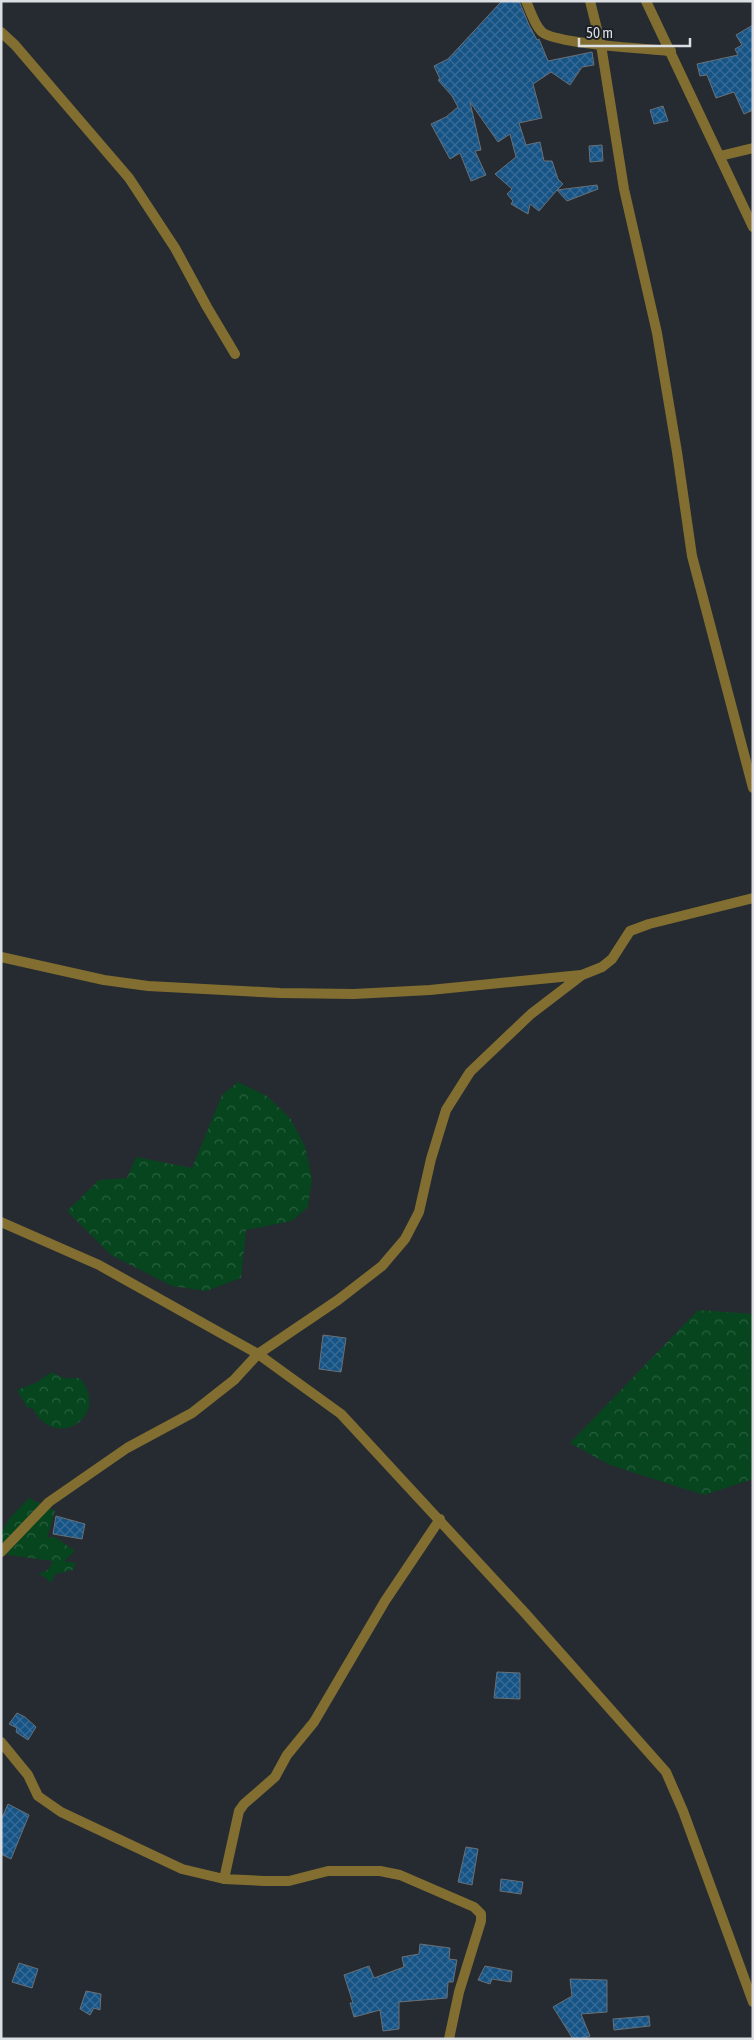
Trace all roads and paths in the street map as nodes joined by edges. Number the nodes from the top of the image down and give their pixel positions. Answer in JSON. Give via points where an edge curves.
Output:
{"nodes":[{"id":1,"x":526,"y":1,"type":"edge"},
{"id":2,"x":590,"y":1,"type":"edge"},
{"id":3,"x":646,"y":1,"type":"edge"},
{"id":4,"x":1,"y":32,"type":"edge"},
{"id":5,"x":601,"y":45,"type":"junction"},
{"id":6,"x":671,"y":51,"type":"junction"},
{"id":7,"x":753,"y":148,"type":"edge"},
{"id":8,"x":720,"y":156,"type":"junction"},
{"id":9,"x":753,"y":227,"type":"edge"},
{"id":10,"x":234,"y":354,"type":"dead end"},
{"id":11,"x":753,"y":788,"type":"edge"},
{"id":12,"x":753,"y":898,"type":"edge"},
{"id":13,"x":1,"y":957,"type":"edge"},
{"id":14,"x":582,"y":975,"type":"junction"},
{"id":15,"x":1,"y":1222,"type":"edge"},
{"id":16,"x":258,"y":1354,"type":"junction"},
{"id":17,"x":440,"y":1519,"type":"junction"},
{"id":18,"x":1,"y":1552,"type":"edge"},
{"id":19,"x":1,"y":1742,"type":"edge"},
{"id":20,"x":224,"y":1879,"type":"junction"},
{"id":21,"x":753,"y":2002,"type":"edge"},
{"id":22,"x":449,"y":2039,"type":"edge"}],
"edges":[{"from":1,"to":5,"type":"street","via":[[540,30],[548,36]]},
{"from":2,"to":5,"type":"street"},
{"from":3,"to":6,"type":"street"},
{"from":4,"to":10,"type":"street","via":[[129,178],[175,248]]},
{"from":5,"to":6,"type":"street"},
{"from":5,"to":11,"type":"street","via":[[624,189],[657,333],[692,556]]},
{"from":6,"to":8,"type":"street"},
{"from":7,"to":8,"type":"street"},
{"from":8,"to":9,"type":"street"},
{"from":12,"to":14,"type":"street","via":[[630,931],[612,959]]},
{"from":13,"to":14,"type":"street","via":[[104,980],[148,986],[280,993],[430,990]]},
{"from":14,"to":16,"type":"street","via":[[531,1014],[470,1072],[446,1110],[419,1212],[405,1239],[382,1266]]},
{"from":15,"to":16,"type":"street","via":[[100,1266]]},
{"from":16,"to":17,"type":"street","via":[[341,1414]]},
{"from":16,"to":18,"type":"street","via":[[234,1380],[192,1413],[127,1448],[49,1502]]},
{"from":17,"to":20,"type":"street","via":[[385,1601],[314,1722],[287,1755],[275,1777],[244,1804]]},
{"from":17,"to":21,"type":"street","via":[[666,1772]]},
{"from":19,"to":20,"type":"street","via":[[28,1775],[38,1796],[61,1812],[182,1869]]},
{"from":20,"to":22,"type":"street","via":[[289,1881],[328,1871],[380,1871],[400,1875],[474,1908],[481,1914],[481,1921]]}]}
